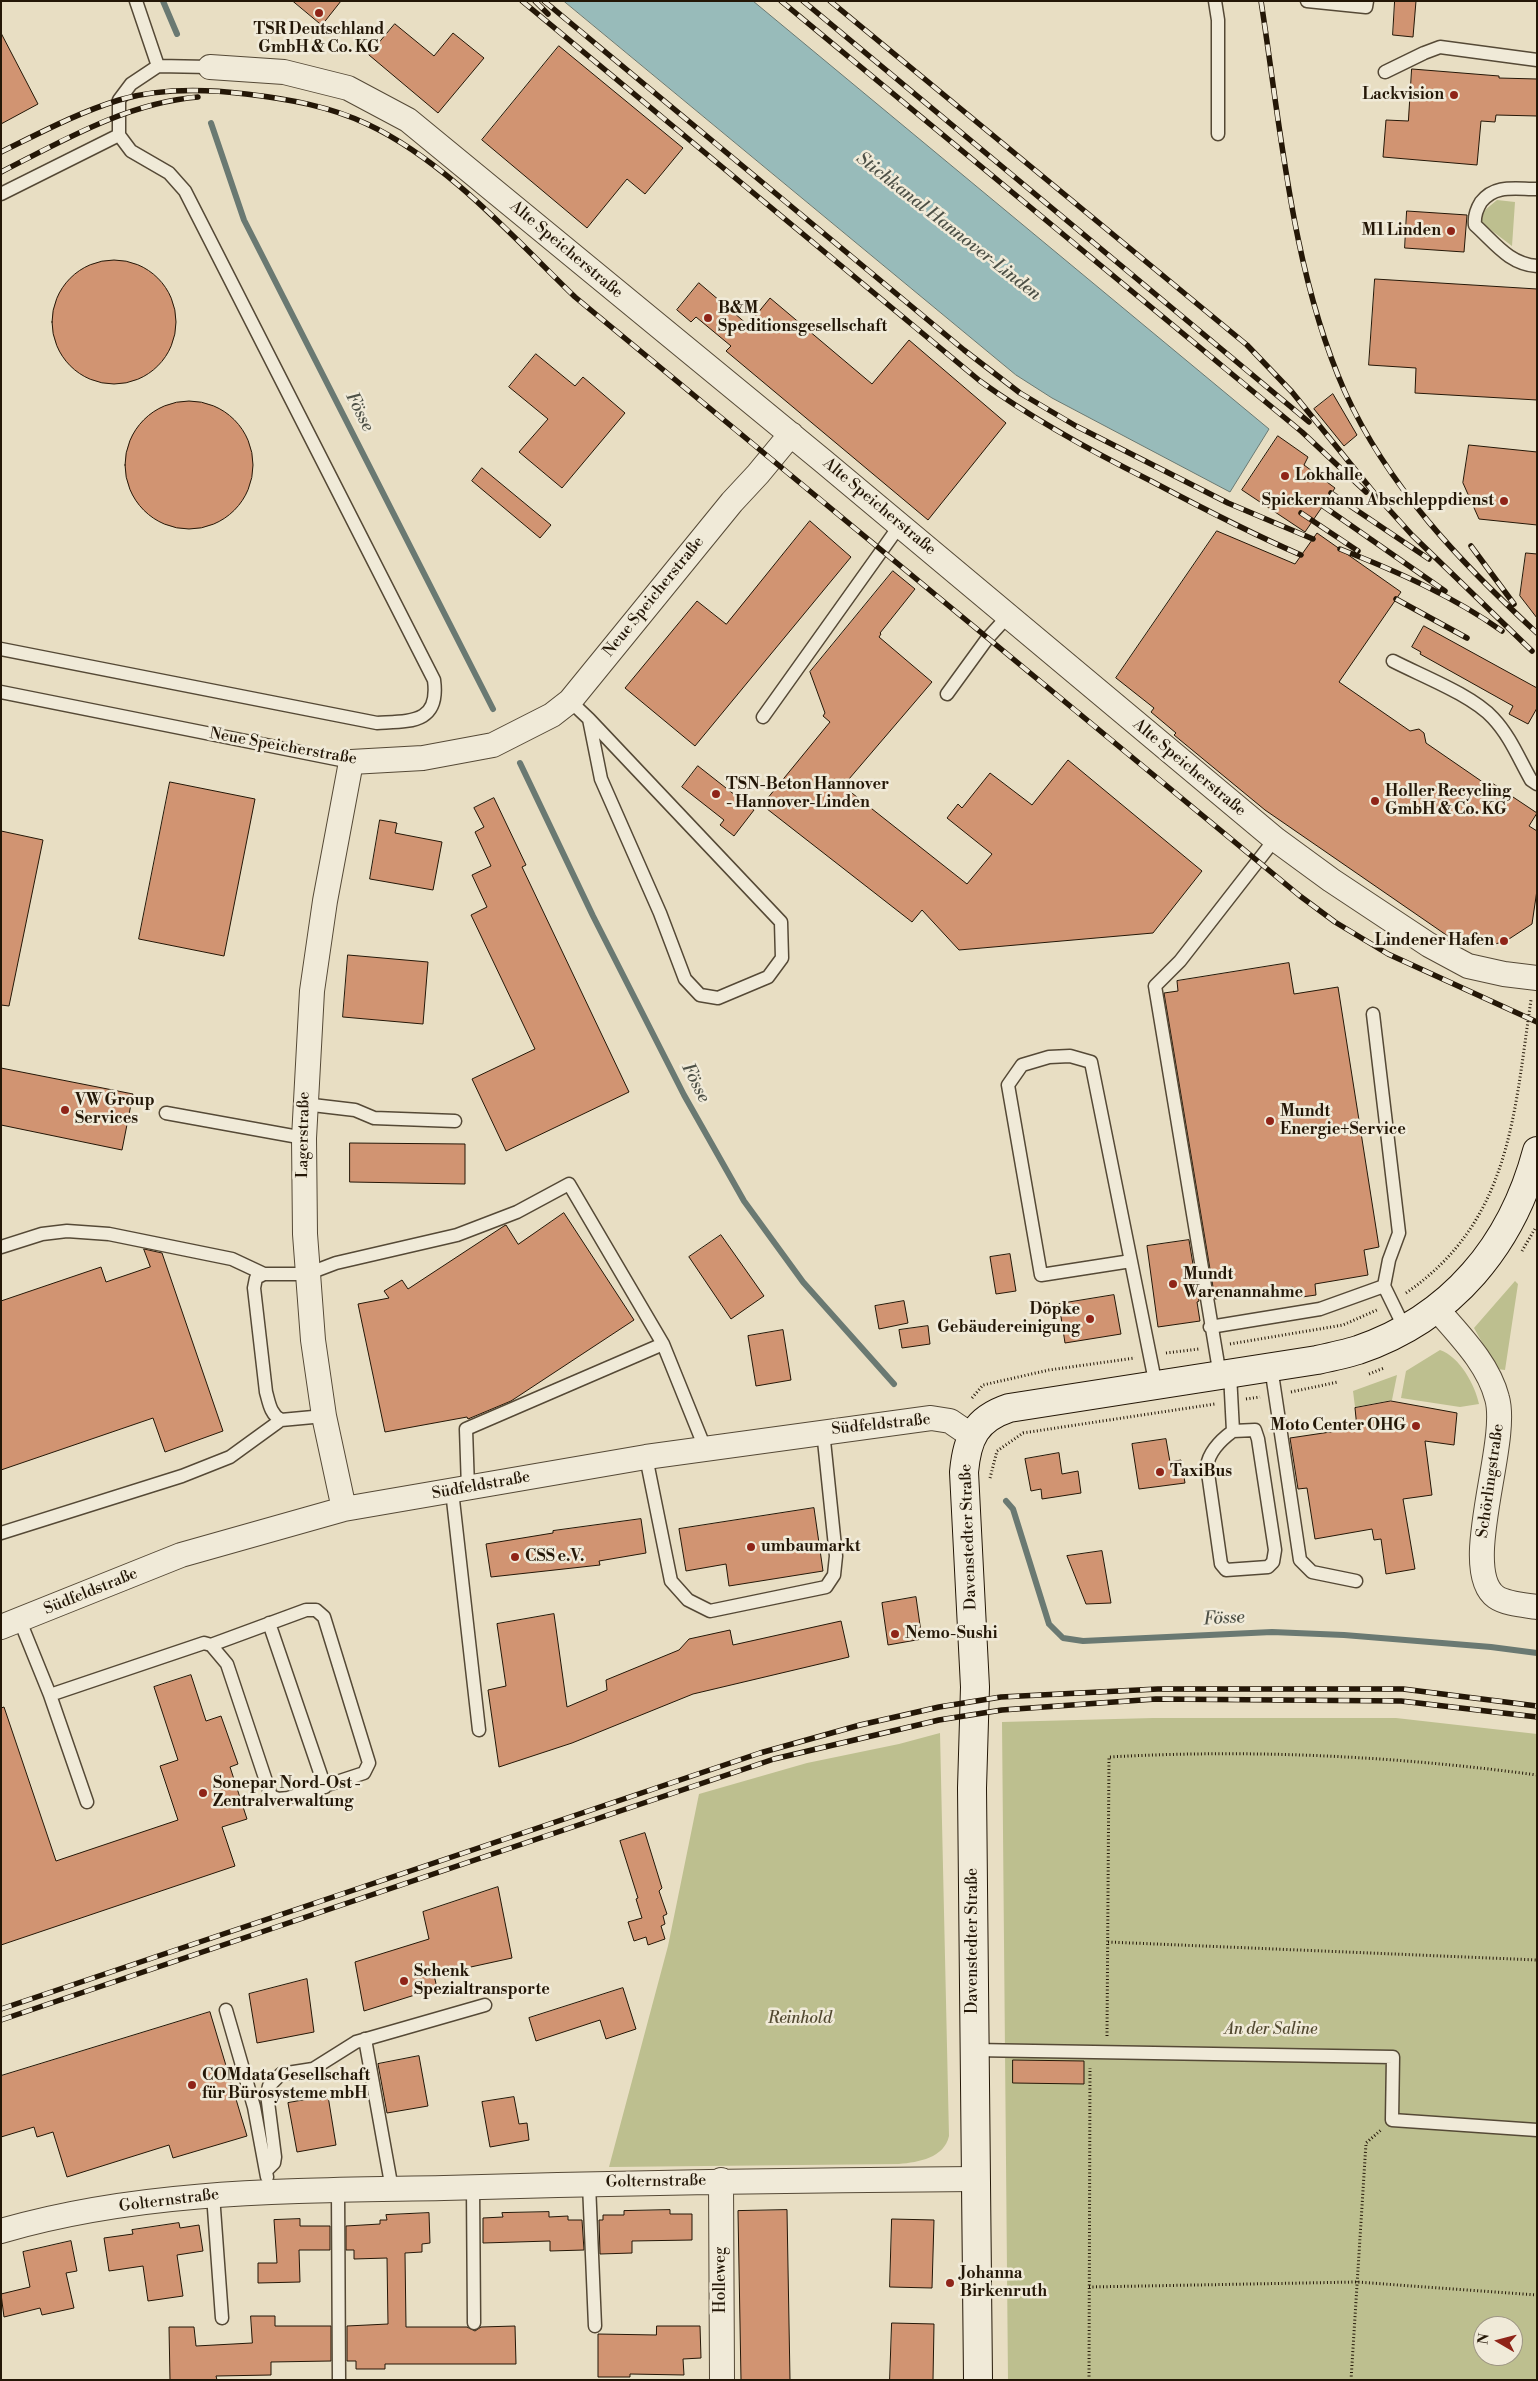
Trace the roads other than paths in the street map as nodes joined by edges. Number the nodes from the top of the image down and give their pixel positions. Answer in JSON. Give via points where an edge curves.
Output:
{"nodes":[{"id":1,"x":136,"y":1,"type":"edge"},
{"id":2,"x":1216,"y":1,"type":"edge"},
{"id":3,"x":1307,"y":1,"type":"edge"},
{"id":4,"x":1367,"y":1,"type":"edge"},
{"id":5,"x":1537,"y":60,"type":"edge"},
{"id":6,"x":158,"y":66,"type":"junction"},
{"id":7,"x":210,"y":67,"type":"joint"},
{"id":8,"x":1386,"y":72,"type":"dead end"},
{"id":9,"x":1218,"y":134,"type":"dead end"},
{"id":10,"x":118,"y":135,"type":"junction"},
{"id":11,"x":1537,"y":189,"type":"edge"},
{"id":12,"x":1,"y":194,"type":"edge"},
{"id":13,"x":1537,"y":266,"type":"edge"},
{"id":14,"x":791,"y":434,"type":"junction"},
{"id":15,"x":900,"y":525,"type":"junction"},
{"id":16,"x":1008,"y":616,"type":"junction"},
{"id":17,"x":1,"y":649,"type":"edge"},
{"id":18,"x":1393,"y":661,"type":"dead end"},
{"id":19,"x":1,"y":692,"type":"edge"},
{"id":20,"x":947,"y":694,"type":"dead end"},
{"id":21,"x":570,"y":700,"type":"junction"},
{"id":22,"x":763,"y":717,"type":"dead end"},
{"id":23,"x":589,"y":719,"type":"junction"},
{"id":24,"x":351,"y":762,"type":"junction"},
{"id":25,"x":1537,"y":784,"type":"edge"},
{"id":26,"x":1275,"y":839,"type":"junction"},
{"id":27,"x":1536,"y":978,"type":"edge"},
{"id":28,"x":1373,"y":1014,"type":"dead end"},
{"id":29,"x":304,"y":1104,"type":"junction"},
{"id":30,"x":166,"y":1113,"type":"dead end"},
{"id":31,"x":455,"y":1121,"type":"dead end"},
{"id":32,"x":304,"y":1138,"type":"junction"},
{"id":33,"x":1535,"y":1162,"type":"edge"},
{"id":34,"x":1,"y":1247,"type":"edge"},
{"id":35,"x":1131,"y":1261,"type":"junction"},
{"id":36,"x":264,"y":1274,"type":"junction"},
{"id":37,"x":307,"y":1274,"type":"junction"},
{"id":38,"x":1384,"y":1286,"type":"junction"},
{"id":39,"x":1436,"y":1308,"type":"junction"},
{"id":40,"x":1210,"y":1327,"type":"junction"},
{"id":41,"x":1405,"y":1328,"type":"junction"},
{"id":42,"x":664,"y":1344,"type":"junction"},
{"id":43,"x":1271,"y":1367,"type":"junction"},
{"id":44,"x":1225,"y":1375,"type":"junction"},
{"id":45,"x":1156,"y":1386,"type":"junction"},
{"id":46,"x":324,"y":1416,"type":"junction"},
{"id":47,"x":281,"y":1420,"type":"junction"},
{"id":48,"x":823,"y":1431,"type":"junction"},
{"id":49,"x":1233,"y":1431,"type":"junction"},
{"id":50,"x":972,"y":1436,"type":"junction"},
{"id":51,"x":706,"y":1448,"type":"junction"},
{"id":52,"x":646,"y":1456,"type":"junction"},
{"id":53,"x":460,"y":1490,"type":"junction"},
{"id":54,"x":344,"y":1509,"type":"junction"},
{"id":55,"x":1,"y":1533,"type":"edge"},
{"id":56,"x":1356,"y":1581,"type":"dead end"},
{"id":57,"x":1537,"y":1607,"type":"edge"},
{"id":58,"x":268,"y":1623,"type":"junction"},
{"id":59,"x":11,"y":1624,"type":"edge"},
{"id":60,"x":211,"y":1645,"type":"junction"},
{"id":61,"x":50,"y":1695,"type":"junction"},
{"id":62,"x":479,"y":1730,"type":"dead end"},
{"id":63,"x":325,"y":1787,"type":"junction"},
{"id":64,"x":87,"y":1802,"type":"dead end"},
{"id":65,"x":486,"y":2005,"type":"dead end"},
{"id":66,"x":226,"y":2010,"type":"dead end"},
{"id":67,"x":365,"y":2039,"type":"junction"},
{"id":68,"x":974,"y":2050,"type":"junction"},
{"id":69,"x":1537,"y":2130,"type":"edge"},
{"id":70,"x":974,"y":2179,"type":"junction"},
{"id":71,"x":721,"y":2180,"type":"junction"},
{"id":72,"x":267,"y":2181,"type":"junction"},
{"id":73,"x":589,"y":2184,"type":"junction"},
{"id":74,"x":473,"y":2187,"type":"junction"},
{"id":75,"x":392,"y":2189,"type":"junction"},
{"id":76,"x":338,"y":2190,"type":"junction"},
{"id":77,"x":213,"y":2195,"type":"junction"},
{"id":78,"x":1,"y":2231,"type":"edge"},
{"id":79,"x":222,"y":2318,"type":"dead end"},
{"id":80,"x":474,"y":2323,"type":"dead end"},
{"id":81,"x":595,"y":2326,"type":"dead end"},
{"id":82,"x":340,"y":2380,"type":"edge"},
{"id":83,"x":722,"y":2380,"type":"edge"},
{"id":84,"x":978,"y":2380,"type":"edge"}],
"edges":[{"from":1,"to":6,"type":"lane"},
{"from":2,"to":9,"type":"lane"},
{"from":3,"to":4,"type":"lane","via":[[1366,7]]},
{"from":5,"to":8,"type":"lane","via":[[1440,47]]},
{"from":6,"to":7,"type":"lane"},
{"from":6,"to":10,"type":"lane","via":[[131,84],[119,100]]},
{"from":7,"to":14,"type":"street","name":"Alte Speicherstraße","via":[[284,72],[348,88],[408,120]]},
{"from":10,"to":12,"type":"lane"},
{"from":10,"to":17,"type":"lane","via":[[131,150],[169,173],[185,191],[434,680],[436,696],[430,709],[415,721],[377,724]]},
{"from":11,"to":13,"type":"lane","via":[[1494,190],[1478,207],[1474,220],[1475,225],[1511,258],[1518,263]]},
{"from":14,"to":15,"type":"street","name":"Alte Speicherstraße"},
{"from":14,"to":21,"type":"street","name":"Neue Speicherstraße"},
{"from":15,"to":16,"type":"street","name":"Alte Speicherstraße"},
{"from":15,"to":22,"type":"lane"},
{"from":16,"to":20,"type":"lane"},
{"from":16,"to":26,"type":"street","name":"Alte Speicherstraße"},
{"from":18,"to":25,"type":"lane","via":[[1473,702],[1492,717],[1507,736],[1531,780]]},
{"from":19,"to":24,"type":"lane","name":"Neue Speicherstraße"},
{"from":21,"to":23,"type":"lane"},
{"from":21,"to":24,"type":"street","name":"Neue Speicherstraße","via":[[552,715],[493,745],[423,758]]},
{"from":23,"to":23,"type":"lane","via":[[781,922],[782,958],[768,977],[718,998],[700,995],[685,979],[660,913],[601,779]]},
{"from":24,"to":29,"type":"street","name":"Lagerstraße","via":[[312,991]]},
{"from":26,"to":27,"type":"street","name":"Alte Speicherstraße","via":[[1429,945],[1468,966]]},
{"from":26,"to":40,"type":"lane","via":[[1180,961],[1155,986]]},
{"from":28,"to":38,"type":"lane","via":[[1399,1233]]},
{"from":29,"to":31,"type":"lane","via":[[355,1110],[374,1118]]},
{"from":29,"to":32,"type":"street","name":"Lagerstraße"},
{"from":30,"to":32,"type":"lane"},
{"from":32,"to":37,"type":"street","name":"Lagerstraße"},
{"from":33,"to":39,"type":"street","name":"Davenstedter Straße","via":[[1509,1226],[1477,1270]]},
{"from":34,"to":36,"type":"lane","via":[[42,1234],[108,1234],[232,1259]]},
{"from":35,"to":35,"type":"lane","via":[[1091,1062],[1070,1056],[1049,1057],[1022,1065],[1008,1085],[1041,1275]]},
{"from":35,"to":45,"type":"lane"},
{"from":36,"to":37,"type":"lane"},
{"from":36,"to":47,"type":"lane","via":[[256,1278],[254,1288],[266,1392],[275,1417]]},
{"from":37,"to":42,"type":"lane","via":[[336,1263],[457,1234],[517,1212],[569,1184]]},
{"from":37,"to":46,"type":"street","name":"Lagerstraße"},
{"from":38,"to":40,"type":"lane","via":[[1320,1309]]},
{"from":38,"to":41,"type":"lane"},
{"from":39,"to":41,"type":"street","name":"Davenstedter Straße"},
{"from":39,"to":57,"type":"street","name":"Schörlingstraße","via":[[1479,1360],[1498,1400],[1500,1425],[1481,1554],[1483,1580],[1496,1597]]},
{"from":40,"to":44,"type":"lane"},
{"from":41,"to":43,"type":"street","name":"Davenstedter Straße","via":[[1358,1350]]},
{"from":42,"to":51,"type":"lane"},
{"from":42,"to":53,"type":"lane","via":[[466,1429]]},
{"from":43,"to":44,"type":"street","name":"Davenstedter Straße"},
{"from":43,"to":56,"type":"lane","via":[[1300,1560],[1312,1572]]},
{"from":44,"to":45,"type":"street","name":"Davenstedter Straße"},
{"from":44,"to":49,"type":"lane"},
{"from":45,"to":50,"type":"street","name":"Davenstedter Straße","via":[[1009,1408],[992,1414]]},
{"from":46,"to":47,"type":"lane"},
{"from":46,"to":54,"type":"street","name":"Lagerstraße"},
{"from":47,"to":55,"type":"lane","via":[[230,1457],[182,1476]]},
{"from":48,"to":50,"type":"street","name":"Südfeldstraße","via":[[931,1418],[950,1421]]},
{"from":48,"to":51,"type":"street","name":"Südfeldstraße"},
{"from":48,"to":52,"type":"lane","via":[[836,1556],[834,1575],[826,1587],[710,1611],[688,1600],[671,1581]]},
{"from":49,"to":49,"type":"lane","via":[[1216,1447],[1209,1457],[1208,1466],[1221,1564],[1226,1570],[1268,1567],[1273,1562],[1275,1550],[1258,1439],[1255,1430]]},
{"from":50,"to":68,"type":"street","name":"Davenstedter Straße","via":[[964,1472],[975,1687],[972,1788]]},
{"from":51,"to":52,"type":"street","name":"Südfeldstraße"},
{"from":52,"to":53,"type":"street","name":"Südfeldstraße"},
{"from":53,"to":54,"type":"street","name":"Südfeldstraße"},
{"from":53,"to":62,"type":"lane"},
{"from":54,"to":59,"type":"street","name":"Südfeldstraße","via":[[181,1556]]},
{"from":58,"to":60,"type":"lane"},
{"from":58,"to":63,"type":"lane"},
{"from":58,"to":63,"type":"lane","via":[[306,1610],[316,1610],[324,1617],[369,1763],[358,1777]]},
{"from":59,"to":61,"type":"lane"},
{"from":60,"to":61,"type":"lane","via":[[204,1642]]},
{"from":60,"to":63,"type":"lane","via":[[227,1664],[271,1796],[288,1798]]},
{"from":61,"to":64,"type":"lane"},
{"from":65,"to":67,"type":"lane"},
{"from":66,"to":72,"type":"lane","via":[[254,2107]]},
{"from":67,"to":72,"type":"lane","via":[[313,2069],[281,2074],[269,2086],[267,2094],[276,2158]]},
{"from":67,"to":75,"type":"lane"},
{"from":68,"to":69,"type":"lane","via":[[1393,2057],[1392,2120]]},
{"from":68,"to":70,"type":"street","name":"Davenstedter Straße"},
{"from":70,"to":71,"type":"street","name":"Golternstraße"},
{"from":70,"to":84,"type":"street","name":"Davenstedter Straße"},
{"from":71,"to":73,"type":"street","name":"Golternstraße"},
{"from":71,"to":83,"type":"street","name":"Holleweg"},
{"from":72,"to":76,"type":"street","name":"Golternstraße"},
{"from":72,"to":77,"type":"street","name":"Golternstraße"},
{"from":73,"to":74,"type":"street","name":"Golternstraße"},
{"from":73,"to":81,"type":"lane"},
{"from":74,"to":75,"type":"street","name":"Golternstraße"},
{"from":74,"to":80,"type":"lane"},
{"from":75,"to":76,"type":"street","name":"Golternstraße"},
{"from":76,"to":82,"type":"lane"},
{"from":77,"to":78,"type":"street","name":"Golternstraße","via":[[144,2202]]},
{"from":77,"to":79,"type":"lane"}]}
